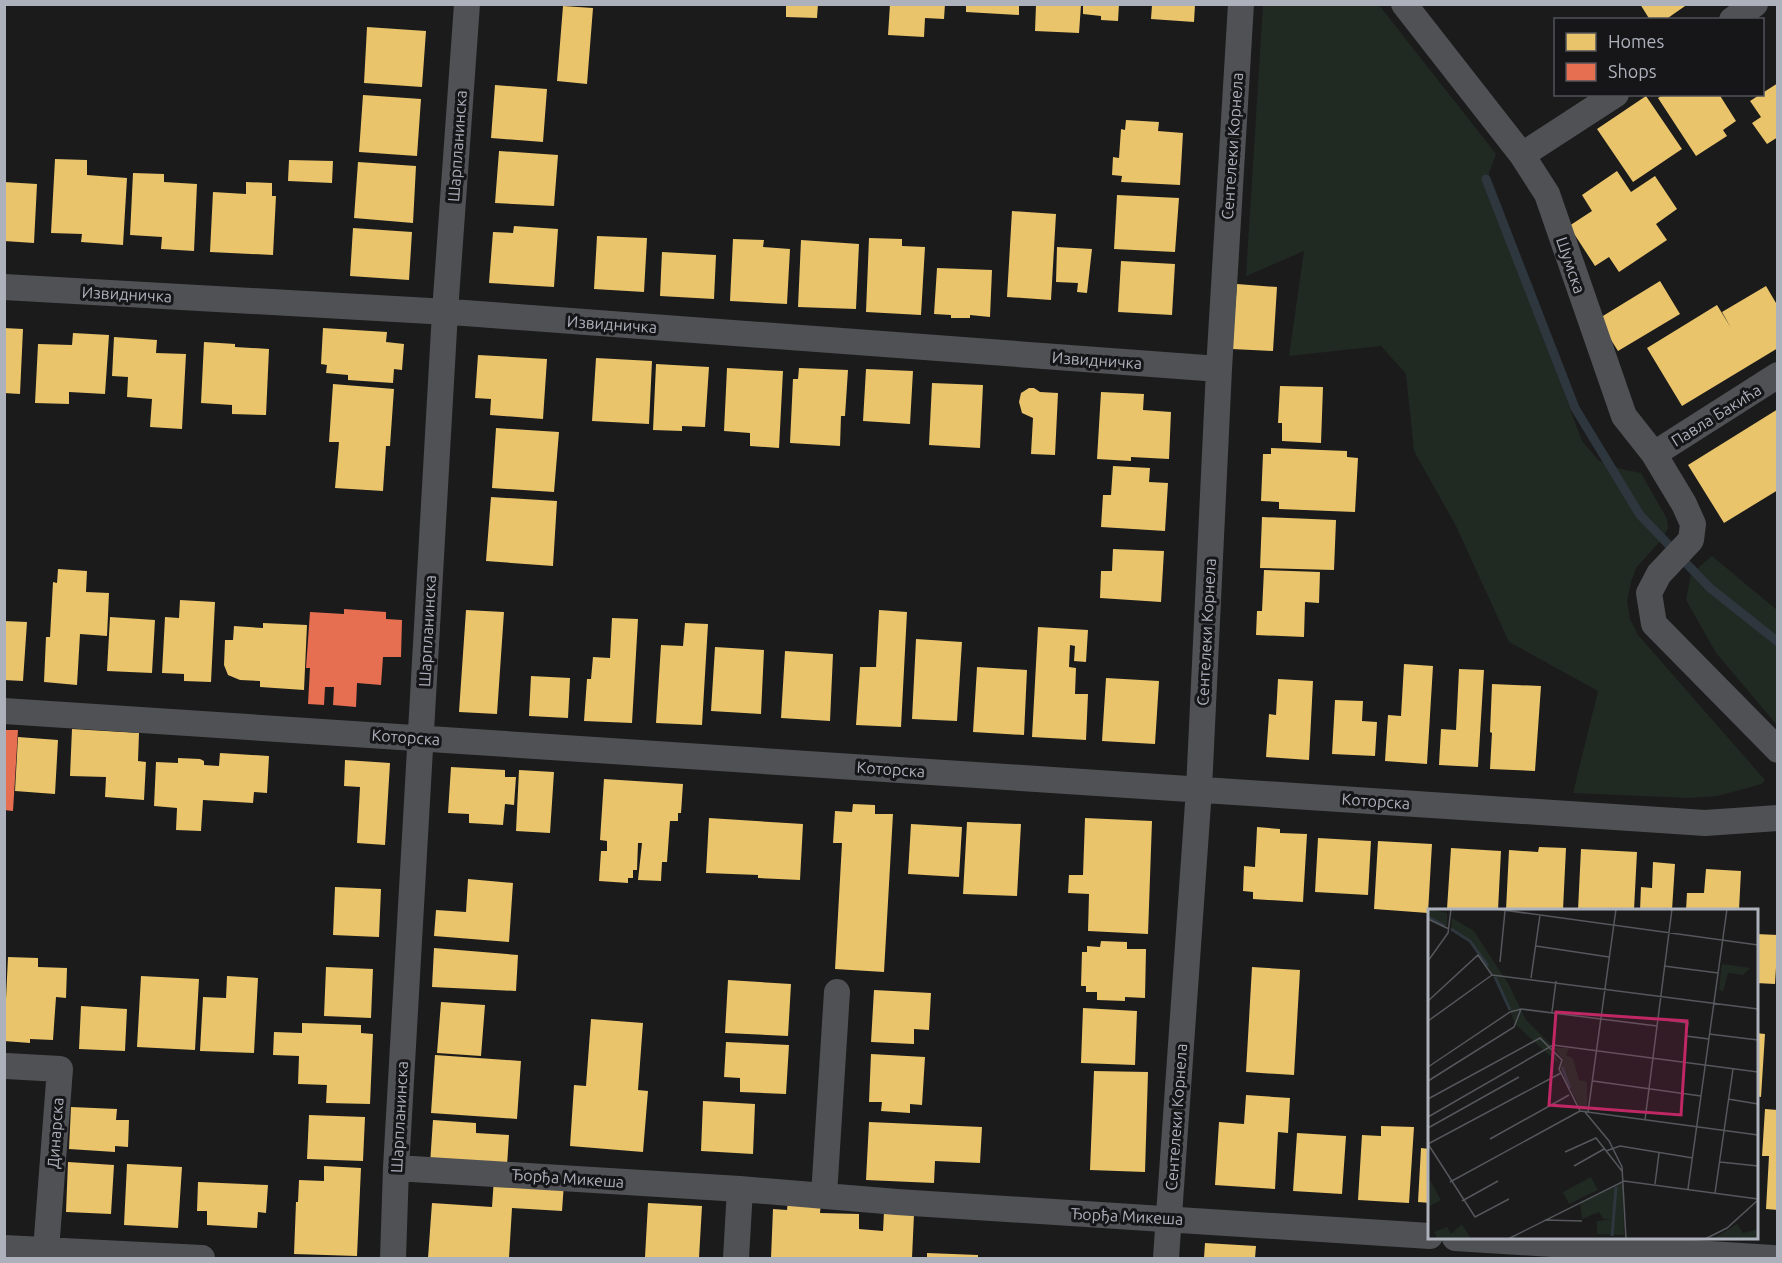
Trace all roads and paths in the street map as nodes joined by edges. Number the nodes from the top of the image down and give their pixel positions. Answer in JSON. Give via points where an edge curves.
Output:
{"nodes":[{"id":1,"x":467,"y":4,"type":"edge"},
{"id":2,"x":1241,"y":4,"type":"edge"},
{"id":3,"x":1404,"y":4,"type":"edge"},
{"id":4,"x":1755,"y":4,"type":"edge"},
{"id":5,"x":1735,"y":18,"type":"edge"},
{"id":6,"x":1613,"y":96,"type":"edge"},
{"id":7,"x":1521,"y":155,"type":"junction"},
{"id":8,"x":4,"y":287,"type":"edge"},
{"id":9,"x":445,"y":312,"type":"junction"},
{"id":10,"x":1219,"y":369,"type":"junction"},
{"id":11,"x":1778,"y":375,"type":"edge"},
{"id":12,"x":1654,"y":454,"type":"junction"},
{"id":13,"x":4,"y":711,"type":"edge"},
{"id":14,"x":421,"y":739,"type":"junction"},
{"id":15,"x":1778,"y":750,"type":"edge"},
{"id":16,"x":1199,"y":789,"type":"junction"},
{"id":17,"x":1778,"y":818,"type":"edge"},
{"id":18,"x":837,"y":992,"type":"dead end"},
{"id":19,"x":5,"y":1073,"type":"edge"},
{"id":20,"x":396,"y":1168,"type":"junction"},
{"id":21,"x":740,"y":1190,"type":"junction"},
{"id":22,"x":824,"y":1196,"type":"junction"},
{"id":23,"x":1169,"y":1219,"type":"junction"},
{"id":24,"x":1428,"y":1236,"type":"edge"},
{"id":25,"x":1471,"y":1239,"type":"edge"},
{"id":26,"x":4,"y":1248,"type":"edge"},
{"id":27,"x":46,"y":1250,"type":"junction"},
{"id":28,"x":202,"y":1258,"type":"edge"},
{"id":29,"x":393,"y":1258,"type":"edge"},
{"id":30,"x":736,"y":1258,"type":"edge"},
{"id":31,"x":1166,"y":1258,"type":"edge"},
{"id":32,"x":1773,"y":1258,"type":"edge"}],
"edges":[{"from":1,"to":9,"type":"street","name":"Шарпланинска"},
{"from":2,"to":10,"type":"street","name":"Сентелеки Корнела"},
{"from":3,"to":7,"type":"street","name":"Шумска"},
{"from":4,"to":5,"type":"street"},
{"from":6,"to":7,"type":"street"},
{"from":7,"to":12,"type":"street","name":"Шумска","via":[[1547,194],[1624,416]]},
{"from":8,"to":9,"type":"street","name":"Извидничка"},
{"from":9,"to":10,"type":"street","name":"Извидничка"},
{"from":9,"to":14,"type":"street","name":"Шарпланинска"},
{"from":10,"to":16,"type":"street","name":"Сентелеки Корнела"},
{"from":11,"to":12,"type":"street","name":"Павла Бакића"},
{"from":12,"to":15,"type":"street","name":"Шумска","via":[[1693,524],[1691,540],[1659,574],[1649,592],[1654,624]]},
{"from":13,"to":14,"type":"street","name":"Которска"},
{"from":14,"to":16,"type":"street","name":"Которска"},
{"from":14,"to":20,"type":"street","name":"Шарпланинска"},
{"from":16,"to":17,"type":"street","name":"Которска","via":[[1705,823]]},
{"from":16,"to":23,"type":"street","name":"Сентелеки Корнела"},
{"from":18,"to":22,"type":"street"},
{"from":19,"to":27,"type":"street","name":"Динарска","via":[[60,1070]]},
{"from":20,"to":21,"type":"street","name":"Ђорђа Микеша"},
{"from":20,"to":29,"type":"street","name":"Шарпланинска"},
{"from":21,"to":22,"type":"street","name":"Ђорђа Микеша"},
{"from":21,"to":30,"type":"street"},
{"from":22,"to":23,"type":"street","name":"Ђорђа Микеша"},
{"from":23,"to":24,"type":"street","name":"Ђорђа Микеша"},
{"from":23,"to":31,"type":"street","name":"Сентелеки Корнела"},
{"from":25,"to":32,"type":"street"},
{"from":26,"to":27,"type":"street"},
{"from":27,"to":28,"type":"street"}]}
